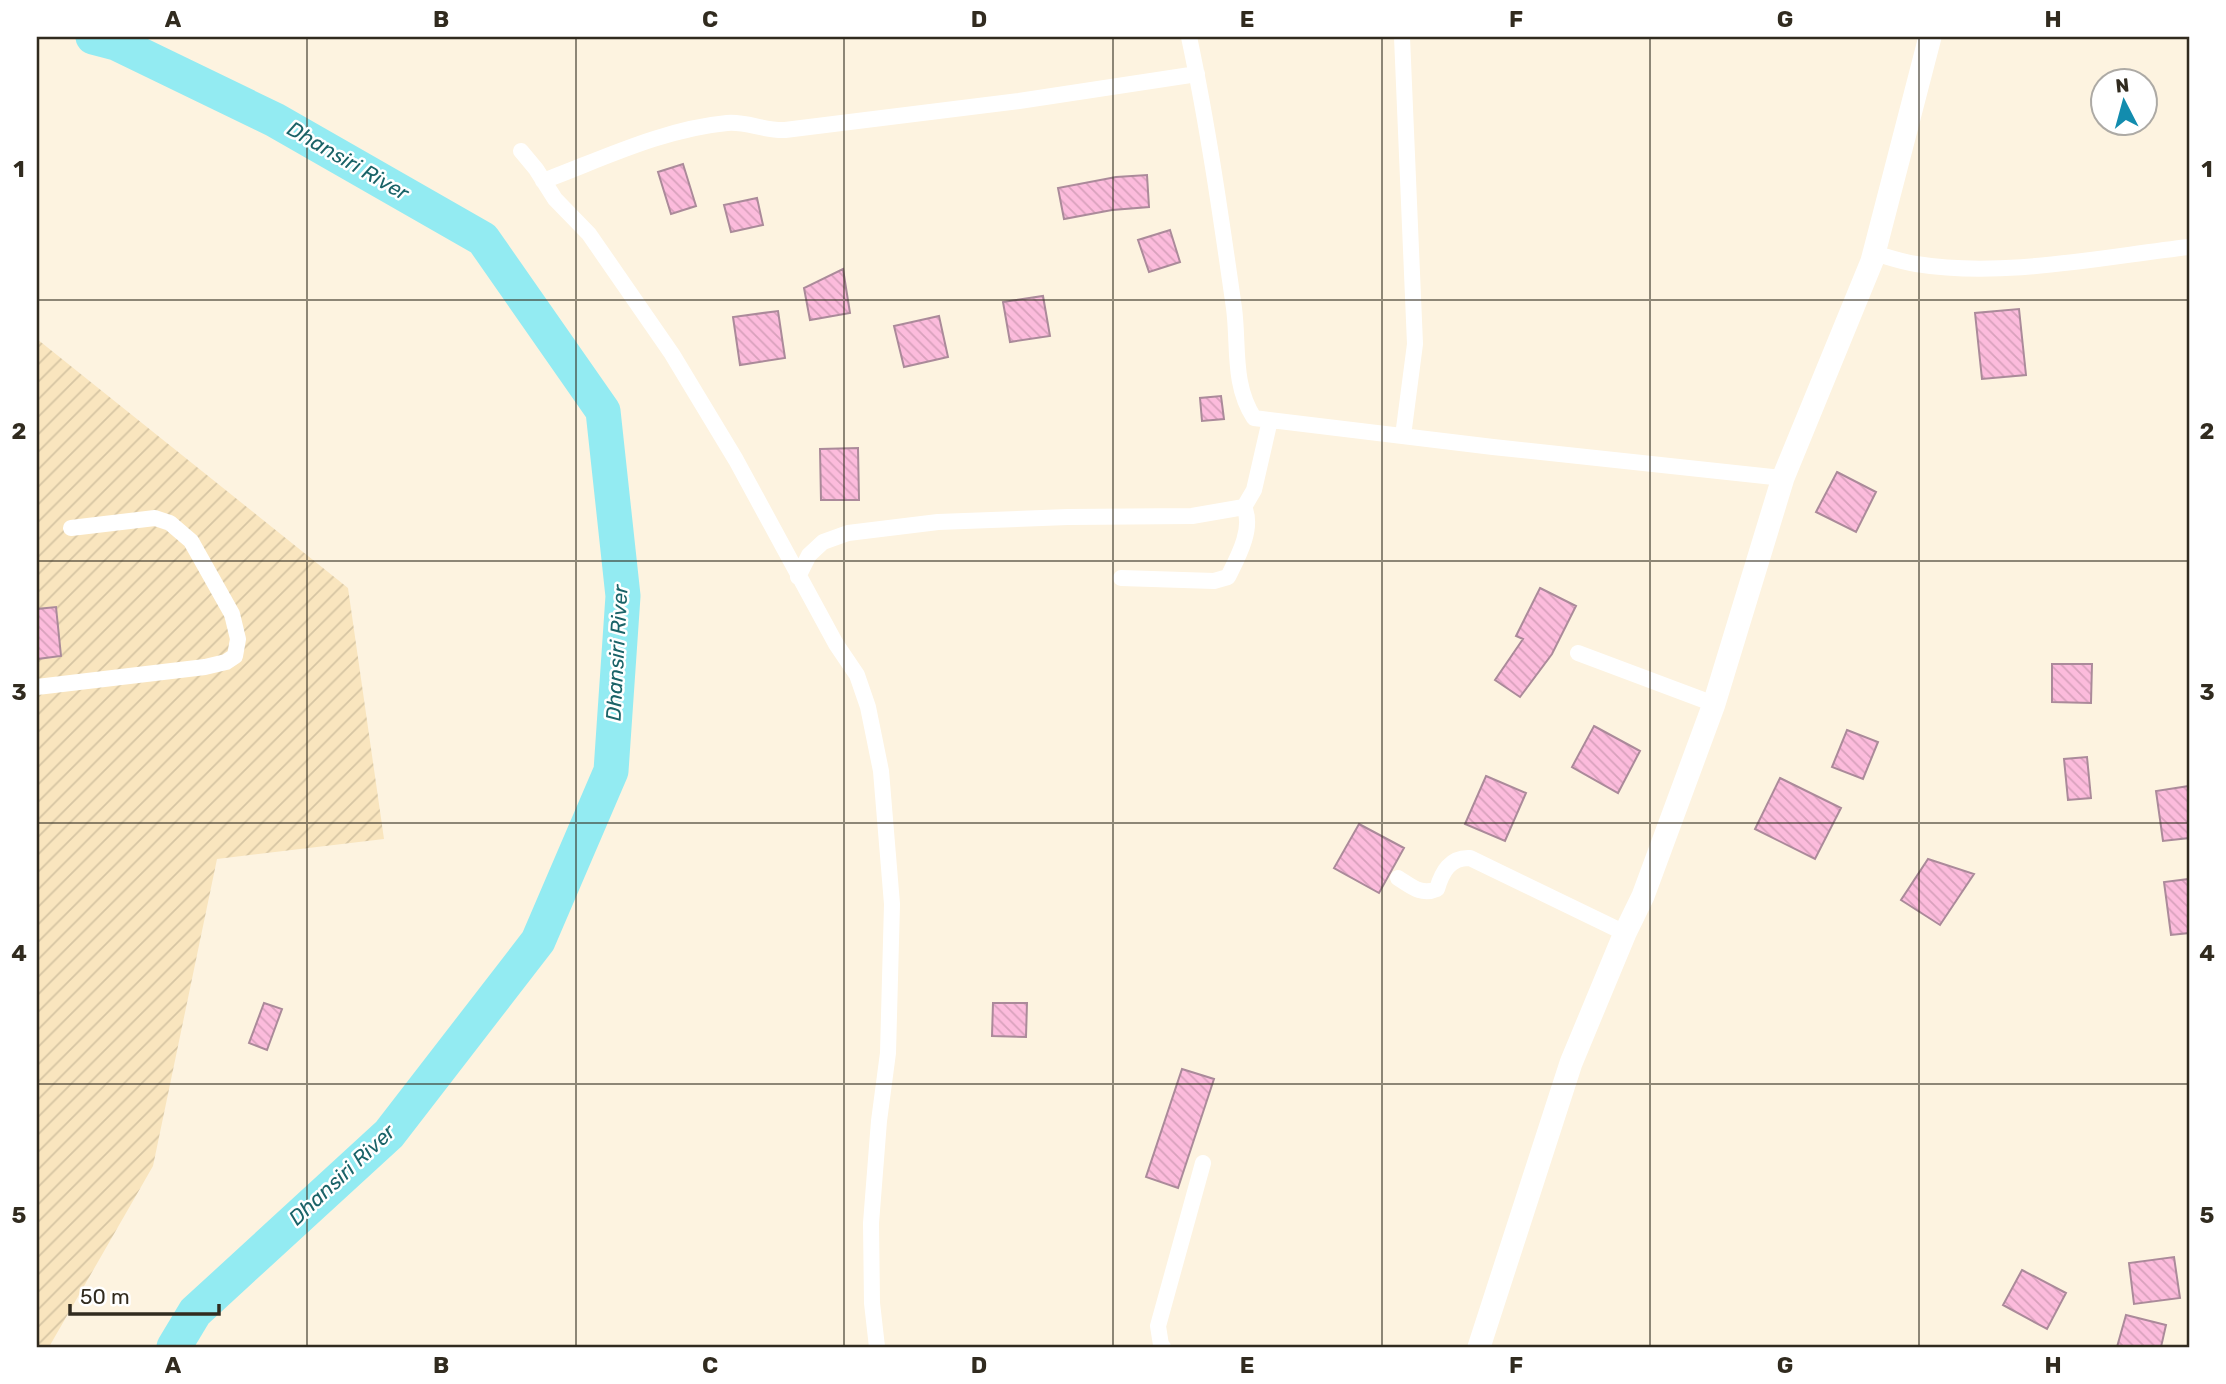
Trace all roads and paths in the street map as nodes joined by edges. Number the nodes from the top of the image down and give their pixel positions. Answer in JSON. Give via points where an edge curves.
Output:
{"nodes":[{"id":1,"x":1189,"y":37,"type":"edge"},
{"id":2,"x":1402,"y":37,"type":"edge"},
{"id":3,"x":1930,"y":37,"type":"edge"},
{"id":4,"x":1197,"y":74,"type":"junction"},
{"id":5,"x":521,"y":151,"type":"dead end"},
{"id":6,"x":543,"y":181,"type":"junction"},
{"id":7,"x":2189,"y":247,"type":"edge"},
{"id":8,"x":1874,"y":254,"type":"junction"},
{"id":9,"x":1270,"y":420,"type":"junction"},
{"id":10,"x":1403,"y":436,"type":"junction"},
{"id":11,"x":1783,"y":478,"type":"junction"},
{"id":12,"x":1244,"y":507,"type":"junction"},
{"id":13,"x":71,"y":528,"type":"dead end"},
{"id":14,"x":798,"y":577,"type":"junction"},
{"id":15,"x":1121,"y":578,"type":"dead end"},
{"id":16,"x":1578,"y":653,"type":"dead end"},
{"id":17,"x":37,"y":687,"type":"edge"},
{"id":18,"x":1714,"y":704,"type":"junction"},
{"id":19,"x":1398,"y":878,"type":"dead end"},
{"id":20,"x":1625,"y":933,"type":"junction"},
{"id":21,"x":1203,"y":1163,"type":"dead end"},
{"id":22,"x":877,"y":1347,"type":"edge"},
{"id":23,"x":1156,"y":1347,"type":"edge"},
{"id":24,"x":1479,"y":1347,"type":"edge"}],
"edges":[{"from":1,"to":4,"type":"street"},
{"from":2,"to":10,"type":"street","via":[[1415,344]]},
{"from":3,"to":8,"type":"street"},
{"from":4,"to":6,"type":"street","via":[[785,130],[722,123],[659,138]]},
{"from":4,"to":9,"type":"street","via":[[1234,312],[1240,387],[1254,418]]},
{"from":5,"to":6,"type":"street"},
{"from":6,"to":14,"type":"street","via":[[589,234],[672,354],[736,460]]},
{"from":7,"to":8,"type":"street","via":[[2024,267],[1916,264]]},
{"from":8,"to":11,"type":"street"},
{"from":9,"to":10,"type":"street"},
{"from":9,"to":12,"type":"street","via":[[1254,490]]},
{"from":10,"to":11,"type":"street"},
{"from":11,"to":18,"type":"street"},
{"from":12,"to":14,"type":"street","via":[[1192,516],[938,522],[849,533],[823,542],[809,555]]},
{"from":12,"to":15,"type":"street","via":[[1248,527],[1228,577]]},
{"from":13,"to":17,"type":"street","via":[[155,518],[170,523],[191,541],[232,614],[238,639],[235,656],[205,667]]},
{"from":14,"to":22,"type":"street","via":[[857,675],[881,771],[888,837],[892,904],[888,1040],[872,1223]]},
{"from":16,"to":18,"type":"street"},
{"from":18,"to":20,"type":"street"},
{"from":19,"to":20,"type":"street","via":[[1429,892],[1437,889],[1452,861],[1469,858]]},
{"from":20,"to":24,"type":"street","via":[[1571,1063]]},
{"from":21,"to":23,"type":"street","via":[[1157,1325]]}]}
